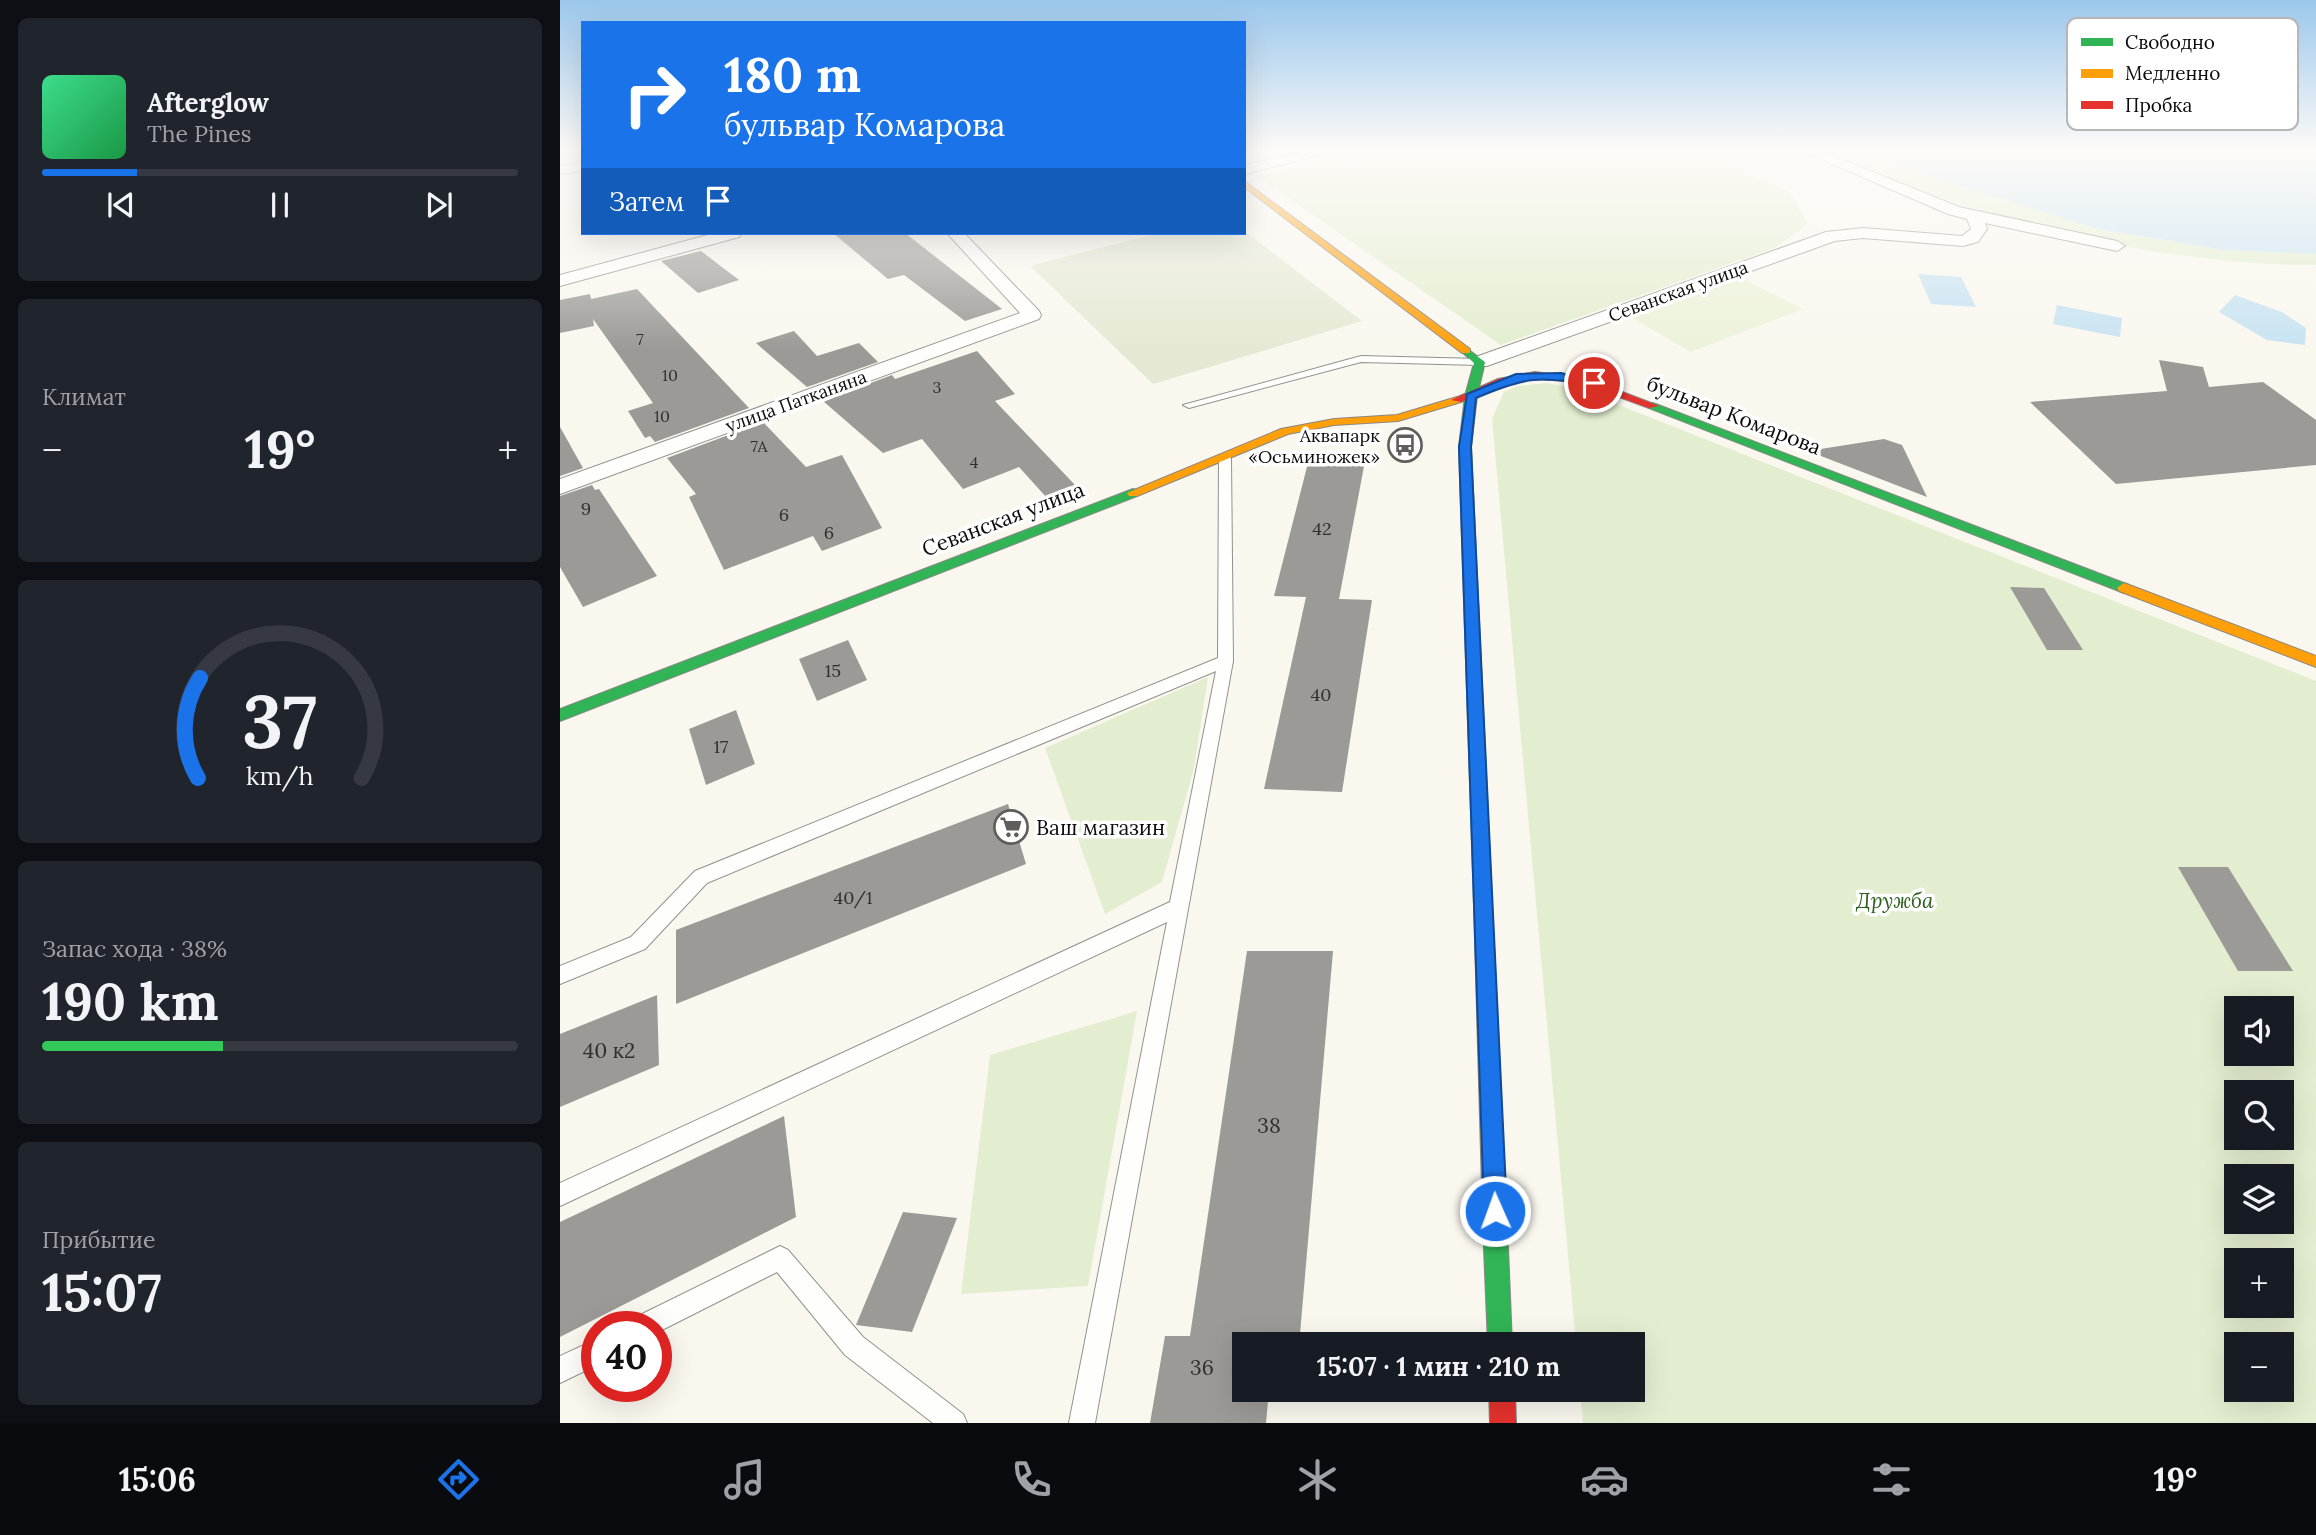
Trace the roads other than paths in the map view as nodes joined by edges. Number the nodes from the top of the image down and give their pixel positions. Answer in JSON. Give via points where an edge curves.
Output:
{"nodes":[{"id":1,"x":1289,"y":217,"type":"edge"},
{"id":2,"x":1855,"y":217,"type":"edge"},
{"id":3,"x":1866,"y":217,"type":"edge"},
{"id":4,"x":1975,"y":217,"type":"edge"},
{"id":5,"x":1977,"y":217,"type":"edge"},
{"id":6,"x":1908,"y":219,"type":"dead end"},
{"id":7,"x":726,"y":235,"type":"edge"},
{"id":8,"x":962,"y":235,"type":"edge"},
{"id":9,"x":1832,"y":236,"type":"junction"},
{"id":10,"x":2117,"y":246,"type":"dead end"},
{"id":11,"x":560,"y":281,"type":"edge"},
{"id":12,"x":1480,"y":362,"type":"junction"},
{"id":13,"x":1471,"y":396,"type":"junction"},
{"id":14,"x":1189,"y":405,"type":"dead end"},
{"id":15,"x":1225,"y":457,"type":"junction"},
{"id":16,"x":560,"y":487,"type":"edge"},
{"id":17,"x":1225,"y":661,"type":"junction"},
{"id":18,"x":2316,"y":662,"type":"edge"},
{"id":19,"x":560,"y":715,"type":"edge"},
{"id":20,"x":1178,"y":907,"type":"junction"},
{"id":21,"x":560,"y":975,"type":"edge"},
{"id":22,"x":560,"y":1195,"type":"edge"},
{"id":23,"x":672,"y":1312,"type":"edge"},
{"id":24,"x":1500,"y":1332,"type":"edge"},
{"id":25,"x":581,"y":1359,"type":"edge"},
{"id":26,"x":560,"y":1370,"type":"edge"},
{"id":27,"x":1502,"y":1402,"type":"edge"},
{"id":28,"x":954,"y":1423,"type":"edge"},
{"id":29,"x":1082,"y":1423,"type":"edge"},
{"id":30,"x":1503,"y":1423,"type":"edge"}],
"edges":[{"from":1,"to":12,"type":"street"},
{"from":2,"to":9,"type":"street"},
{"from":3,"to":6,"type":"street"},
{"from":4,"to":9,"type":"street","name":"Севанская улица","via":[[1979,229],[1963,241],[1863,233]]},
{"from":5,"to":10,"type":"street"},
{"from":7,"to":11,"type":"street"},
{"from":8,"to":16,"type":"street","name":"улица Патканяна","via":[[1032,316]]},
{"from":9,"to":12,"type":"street","name":"Севанская улица"},
{"from":12,"to":13,"type":"street"},
{"from":12,"to":14,"type":"lane","via":[[1361,359]]},
{"from":13,"to":15,"type":"street","name":"Севанская улица","via":[[1398,418],[1285,431]]},
{"from":13,"to":18,"type":"street","name":"бульвар Комарова","via":[[1516,377],[1561,376],[1594,383]]},
{"from":13,"to":24,"type":"street","via":[[1465,447]]},
{"from":15,"to":17,"type":"lane"},
{"from":15,"to":19,"type":"street","name":"Севанская улица"},
{"from":17,"to":20,"type":"lane"},
{"from":17,"to":21,"type":"lane","via":[[701,877],[638,943]]},
{"from":20,"to":22,"type":"lane"},
{"from":20,"to":29,"type":"lane"},
{"from":23,"to":28,"type":"lane","via":[[780,1258],[854,1346]]},
{"from":25,"to":26,"type":"lane"},
{"from":27,"to":30,"type":"street"}]}
